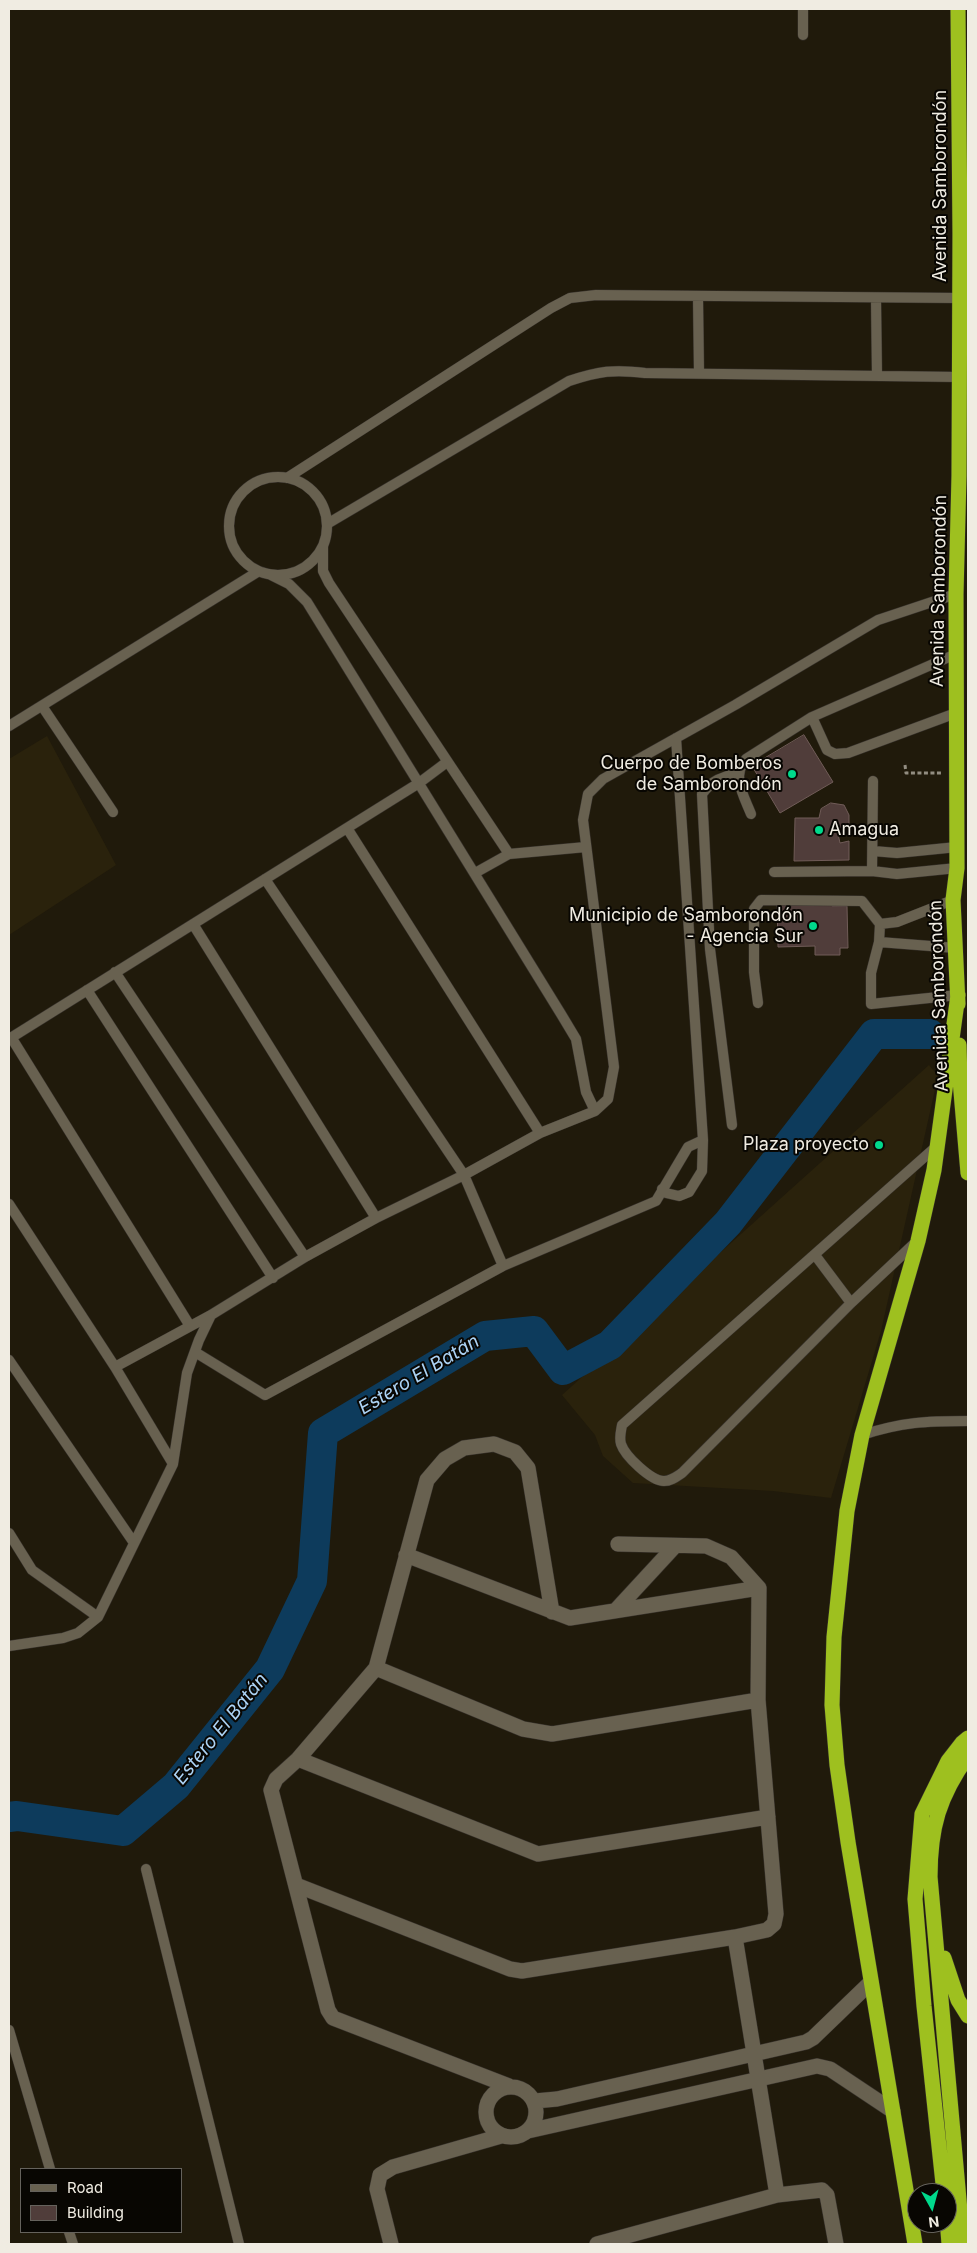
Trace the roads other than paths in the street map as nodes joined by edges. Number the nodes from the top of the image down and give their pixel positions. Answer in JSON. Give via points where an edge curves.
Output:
{"nodes":[{"id":1,"x":803,"y":9,"type":"edge"},
{"id":2,"x":958,"y":9,"type":"edge"},
{"id":3,"x":803,"y":35,"type":"dead end"},
{"id":4,"x":698,"y":297,"type":"junction"},
{"id":5,"x":960,"y":298,"type":"junction"},
{"id":6,"x":876,"y":299,"type":"junction"},
{"id":7,"x":699,"y":373,"type":"junction"},
{"id":8,"x":877,"y":376,"type":"junction"},
{"id":9,"x":960,"y":377,"type":"junction"},
{"id":10,"x":286,"y":478,"type":"junction"},
{"id":11,"x":328,"y":524,"type":"junction"},
{"id":12,"x":323,"y":546,"type":"junction"},
{"id":13,"x":264,"y":572,"type":"junction"},
{"id":14,"x":956,"y":594,"type":"junction"},
{"id":15,"x":956,"y":654,"type":"junction"},
{"id":16,"x":962,"y":683,"type":"edge"},
{"id":17,"x":42,"y":706,"type":"junction"},
{"id":18,"x":956,"y":713,"type":"junction"},
{"id":19,"x":812,"y":717,"type":"junction"},
{"id":20,"x":9,"y":726,"type":"edge"},
{"id":21,"x":676,"y":738,"type":"junction"},
{"id":22,"x":448,"y":762,"type":"junction"},
{"id":23,"x":738,"y":773,"type":"junction"},
{"id":24,"x":873,"y":782,"type":"dead end"},
{"id":25,"x":419,"y":783,"type":"junction"},
{"id":26,"x":113,"y":812,"type":"dead end"},
{"id":27,"x":750,"y":814,"type":"dead end"},
{"id":28,"x":347,"y":828,"type":"junction"},
{"id":29,"x":586,"y":847,"type":"junction"},
{"id":30,"x":957,"y":847,"type":"junction"},
{"id":31,"x":873,"y":850,"type":"junction"},
{"id":32,"x":509,"y":854,"type":"junction"},
{"id":33,"x":957,"y":868,"type":"junction"},
{"id":34,"x":872,"y":871,"type":"junction"},
{"id":35,"x":476,"y":872,"type":"junction"},
{"id":36,"x":774,"y":872,"type":"dead end"},
{"id":37,"x":266,"y":879,"type":"junction"},
{"id":38,"x":953,"y":900,"type":"junction"},
{"id":39,"x":193,"y":924,"type":"junction"},
{"id":40,"x":880,"y":924,"type":"junction"},
{"id":41,"x":879,"y":942,"type":"junction"},
{"id":42,"x":956,"y":948,"type":"junction"},
{"id":43,"x":115,"y":972,"type":"junction"},
{"id":44,"x":87,"y":990,"type":"junction"},
{"id":45,"x":958,"y":995,"type":"junction"},
{"id":46,"x":758,"y":1003,"type":"dead end"},
{"id":47,"x":10,"y":1038,"type":"edge"},
{"id":48,"x":595,"y":1111,"type":"junction"},
{"id":49,"x":732,"y":1125,"type":"dead end"},
{"id":50,"x":540,"y":1133,"type":"junction"},
{"id":51,"x":703,"y":1140,"type":"junction"},
{"id":52,"x":939,"y":1144,"type":"junction"},
{"id":53,"x":968,"y":1173,"type":"edge"},
{"id":54,"x":464,"y":1175,"type":"junction"},
{"id":55,"x":662,"y":1189,"type":"junction"},
{"id":56,"x":9,"y":1204,"type":"edge"},
{"id":57,"x":376,"y":1218,"type":"junction"},
{"id":58,"x":918,"y":1241,"type":"junction"},
{"id":59,"x":815,"y":1255,"type":"junction"},
{"id":60,"x":304,"y":1257,"type":"junction"},
{"id":61,"x":503,"y":1266,"type":"junction"},
{"id":62,"x":273,"y":1278,"type":"junction"},
{"id":63,"x":851,"y":1303,"type":"junction"},
{"id":64,"x":211,"y":1315,"type":"junction"},
{"id":65,"x":190,"y":1326,"type":"junction"},
{"id":66,"x":195,"y":1352,"type":"junction"},
{"id":67,"x":9,"y":1360,"type":"edge"},
{"id":68,"x":115,"y":1367,"type":"junction"},
{"id":69,"x":968,"y":1421,"type":"edge"},
{"id":70,"x":862,"y":1435,"type":"junction"},
{"id":71,"x":173,"y":1464,"type":"junction"},
{"id":72,"x":9,"y":1533,"type":"edge"},
{"id":73,"x":134,"y":1543,"type":"junction"},
{"id":74,"x":618,"y":1544,"type":"dead end"},
{"id":75,"x":675,"y":1546,"type":"junction"},
{"id":76,"x":406,"y":1555,"type":"junction"},
{"id":77,"x":758,"y":1588,"type":"junction"},
{"id":78,"x":615,"y":1611,"type":"junction"},
{"id":79,"x":552,"y":1612,"type":"junction"},
{"id":80,"x":98,"y":1617,"type":"junction"},
{"id":81,"x":9,"y":1646,"type":"edge"},
{"id":82,"x":376,"y":1668,"type":"junction"},
{"id":83,"x":758,"y":1700,"type":"junction"},
{"id":84,"x":968,"y":1738,"type":"edge"},
{"id":85,"x":968,"y":1756,"type":"edge"},
{"id":86,"x":298,"y":1759,"type":"junction"},
{"id":87,"x":768,"y":1817,"type":"junction"},
{"id":88,"x":146,"y":1869,"type":"dead end"},
{"id":89,"x":930,"y":1877,"type":"junction"},
{"id":90,"x":296,"y":1885,"type":"junction"},
{"id":91,"x":736,"y":1937,"type":"junction"},
{"id":92,"x":871,"y":1982,"type":"junction"},
{"id":93,"x":968,"y":2016,"type":"edge"},
{"id":94,"x":9,"y":2030,"type":"edge"},
{"id":95,"x":754,"y":2055,"type":"junction"},
{"id":96,"x":758,"y":2080,"type":"junction"},
{"id":97,"x":509,"y":2086,"type":"junction"},
{"id":98,"x":535,"y":2101,"type":"junction"},
{"id":99,"x":893,"y":2111,"type":"junction"},
{"id":100,"x":528,"y":2132,"type":"junction"},
{"id":101,"x":501,"y":2136,"type":"junction"},
{"id":102,"x":50,"y":2168,"type":"edge"},
{"id":103,"x":943,"y":2183,"type":"edge"},
{"id":104,"x":777,"y":2195,"type":"junction"},
{"id":105,"x":239,"y":2244,"type":"edge"},
{"id":106,"x":392,"y":2244,"type":"edge"},
{"id":107,"x":597,"y":2244,"type":"edge"},
{"id":108,"x":836,"y":2244,"type":"edge"},
{"id":109,"x":915,"y":2244,"type":"edge"},
{"id":110,"x":963,"y":2244,"type":"edge"}],
"edges":[{"from":1,"to":3,"type":"lane"},
{"from":2,"to":5,"type":"highway","name":"Avenida Samborondón"},
{"from":4,"to":6,"type":"lane"},
{"from":4,"to":7,"type":"lane"},
{"from":4,"to":10,"type":"lane","via":[[596,295],[570,298]]},
{"from":5,"to":6,"type":"lane"},
{"from":5,"to":9,"type":"highway","name":"Avenida Samborondón"},
{"from":6,"to":8,"type":"lane"},
{"from":7,"to":8,"type":"lane"},
{"from":7,"to":11,"type":"lane","via":[[619,370],[595,372],[569,381]]},
{"from":8,"to":9,"type":"lane"},
{"from":9,"to":14,"type":"highway","name":"Avenida Samborondón"},
{"from":10,"to":11,"type":"lane","via":[[305,484],[315,492],[325,509]]},
{"from":10,"to":13,"type":"lane","via":[[256,482],[241,494],[231,511],[229,524],[234,548],[242,559]]},
{"from":11,"to":12,"type":"lane"},
{"from":12,"to":13,"type":"lane","via":[[312,562],[301,570],[289,574]]},
{"from":12,"to":22,"type":"lane","via":[[323,571],[329,583]]},
{"from":13,"to":17,"type":"lane"},
{"from":13,"to":25,"type":"lane","via":[[289,584],[307,602]]},
{"from":14,"to":15,"type":"highway","name":"Avenida Samborondón"},
{"from":14,"to":21,"type":"lane","via":[[878,620]]},
{"from":15,"to":16,"type":"highway","name":"Avenida Samborondón"},
{"from":15,"to":19,"type":"lane"},
{"from":16,"to":18,"type":"highway","name":"Avenida Samborondón"},
{"from":17,"to":20,"type":"lane"},
{"from":17,"to":26,"type":"lane"},
{"from":18,"to":19,"type":"lane","via":[[848,753],[835,754],[828,750]]},
{"from":18,"to":30,"type":"highway","name":"Avenida Samborondón"},
{"from":19,"to":23,"type":"lane","via":[[746,759]]},
{"from":21,"to":29,"type":"lane","via":[[603,778],[588,794],[583,820]]},
{"from":21,"to":51,"type":"lane"},
{"from":22,"to":25,"type":"lane"},
{"from":22,"to":32,"type":"lane"},
{"from":23,"to":27,"type":"lane"},
{"from":23,"to":49,"type":"lane","via":[[717,779],[702,794],[710,949]]},
{"from":24,"to":31,"type":"lane"},
{"from":25,"to":28,"type":"lane"},
{"from":25,"to":35,"type":"lane"},
{"from":28,"to":37,"type":"lane"},
{"from":28,"to":50,"type":"lane"},
{"from":29,"to":32,"type":"lane"},
{"from":29,"to":48,"type":"lane","via":[[614,1067],[608,1099]]},
{"from":30,"to":31,"type":"lane","via":[[897,853]]},
{"from":30,"to":33,"type":"highway","name":"Avenida Samborondón"},
{"from":31,"to":34,"type":"lane"},
{"from":32,"to":35,"type":"lane"},
{"from":33,"to":34,"type":"lane","via":[[898,874]]},
{"from":33,"to":38,"type":"highway","name":"Avenida Samborondón"},
{"from":34,"to":36,"type":"lane"},
{"from":35,"to":48,"type":"lane","via":[[576,1039],[586,1092]]},
{"from":37,"to":39,"type":"lane"},
{"from":37,"to":54,"type":"lane"},
{"from":38,"to":40,"type":"lane","via":[[896,922]]},
{"from":38,"to":42,"type":"highway","name":"Avenida Samborondón"},
{"from":39,"to":43,"type":"lane"},
{"from":39,"to":57,"type":"lane"},
{"from":40,"to":41,"type":"lane"},
{"from":40,"to":46,"type":"lane","via":[[862,901],[761,900],[754,909],[754,972]]},
{"from":41,"to":42,"type":"lane"},
{"from":41,"to":45,"type":"lane","via":[[871,973],[871,1004]]},
{"from":42,"to":45,"type":"highway","name":"Avenida Samborondón"},
{"from":43,"to":44,"type":"lane"},
{"from":43,"to":60,"type":"lane"},
{"from":44,"to":47,"type":"lane"},
{"from":44,"to":62,"type":"lane"},
{"from":45,"to":52,"type":"highway"},
{"from":45,"to":53,"type":"highway","name":"Avenida Samborondón","via":[[960,1080]]},
{"from":47,"to":65,"type":"lane"},
{"from":48,"to":50,"type":"lane"},
{"from":50,"to":54,"type":"lane"},
{"from":51,"to":55,"type":"lane","via":[[688,1147]]},
{"from":51,"to":55,"type":"lane","via":[[702,1171],[689,1192],[678,1196]]},
{"from":52,"to":58,"type":"highway"},
{"from":52,"to":59,"type":"lane"},
{"from":54,"to":57,"type":"lane"},
{"from":54,"to":61,"type":"lane"},
{"from":55,"to":61,"type":"lane","via":[[656,1201]]},
{"from":56,"to":68,"type":"lane"},
{"from":57,"to":60,"type":"lane"},
{"from":58,"to":63,"type":"lane"},
{"from":58,"to":70,"type":"highway"},
{"from":59,"to":63,"type":"lane"},
{"from":59,"to":63,"type":"lane","via":[[622,1425],[620,1442],[625,1453],[654,1479],[672,1480]]},
{"from":60,"to":62,"type":"lane"},
{"from":61,"to":66,"type":"lane","via":[[265,1395]]},
{"from":62,"to":64,"type":"lane"},
{"from":64,"to":65,"type":"lane"},
{"from":64,"to":66,"type":"lane"},
{"from":65,"to":68,"type":"lane"},
{"from":66,"to":71,"type":"lane","via":[[184,1390]]},
{"from":67,"to":73,"type":"lane"},
{"from":68,"to":71,"type":"lane"},
{"from":69,"to":70,"type":"lane","via":[[895,1425]]},
{"from":70,"to":92,"type":"highway","via":[[847,1511],[834,1637],[832,1705],[845,1823]]},
{"from":71,"to":73,"type":"lane"},
{"from":72,"to":80,"type":"lane","via":[[32,1570]]},
{"from":73,"to":80,"type":"lane"},
{"from":74,"to":75,"type":"street"},
{"from":75,"to":77,"type":"street","via":[[706,1546],[731,1557]]},
{"from":75,"to":78,"type":"street"},
{"from":76,"to":79,"type":"street"},
{"from":76,"to":79,"type":"street","via":[[428,1480],[445,1459],[464,1448],[494,1444],[515,1452],[528,1468]]},
{"from":76,"to":82,"type":"street"},
{"from":77,"to":78,"type":"street"},
{"from":77,"to":83,"type":"street"},
{"from":78,"to":79,"type":"street","via":[[570,1618]]},
{"from":80,"to":81,"type":"lane","via":[[78,1633]]},
{"from":82,"to":83,"type":"street","via":[[523,1730],[552,1734]]},
{"from":82,"to":86,"type":"street"},
{"from":83,"to":87,"type":"street"},
{"from":84,"to":103,"type":"highway","via":[[948,1761],[922,1814],[915,1899]]},
{"from":85,"to":89,"type":"highway","via":[[942,1797],[930,1849]]},
{"from":86,"to":87,"type":"street","via":[[538,1854]]},
{"from":86,"to":90,"type":"street","via":[[276,1779],[271,1790]]},
{"from":87,"to":91,"type":"street","via":[[776,1914],[774,1924],[767,1930]]},
{"from":88,"to":105,"type":"lane"},
{"from":89,"to":93,"type":"highway","via":[[942,1952],[958,2000]]},
{"from":89,"to":110,"type":"highway"},
{"from":90,"to":91,"type":"street","via":[[522,1971]]},
{"from":90,"to":97,"type":"street","via":[[328,2010],[333,2018]]},
{"from":91,"to":95,"type":"street"},
{"from":92,"to":95,"type":"street","via":[[813,2038]]},
{"from":92,"to":99,"type":"highway"},
{"from":94,"to":102,"type":"lane"},
{"from":95,"to":96,"type":"street"},
{"from":95,"to":98,"type":"street","via":[[557,2099]]},
{"from":96,"to":99,"type":"street","via":[[817,2066],[830,2068]]},
{"from":96,"to":100,"type":"street"},
{"from":96,"to":104,"type":"street"},
{"from":97,"to":98,"type":"street","via":[[524,2089]]},
{"from":97,"to":101,"type":"street","via":[[493,2093],[485,2108],[488,2125]]},
{"from":98,"to":100,"type":"street","via":[[538,2112]]},
{"from":99,"to":109,"type":"highway"},
{"from":100,"to":101,"type":"street","via":[[516,2138]]},
{"from":101,"to":106,"type":"street","via":[[393,2167],[380,2175],[377,2189]]},
{"from":104,"to":107,"type":"street"},
{"from":104,"to":108,"type":"street","via":[[822,2190],[827,2195]]}]}
